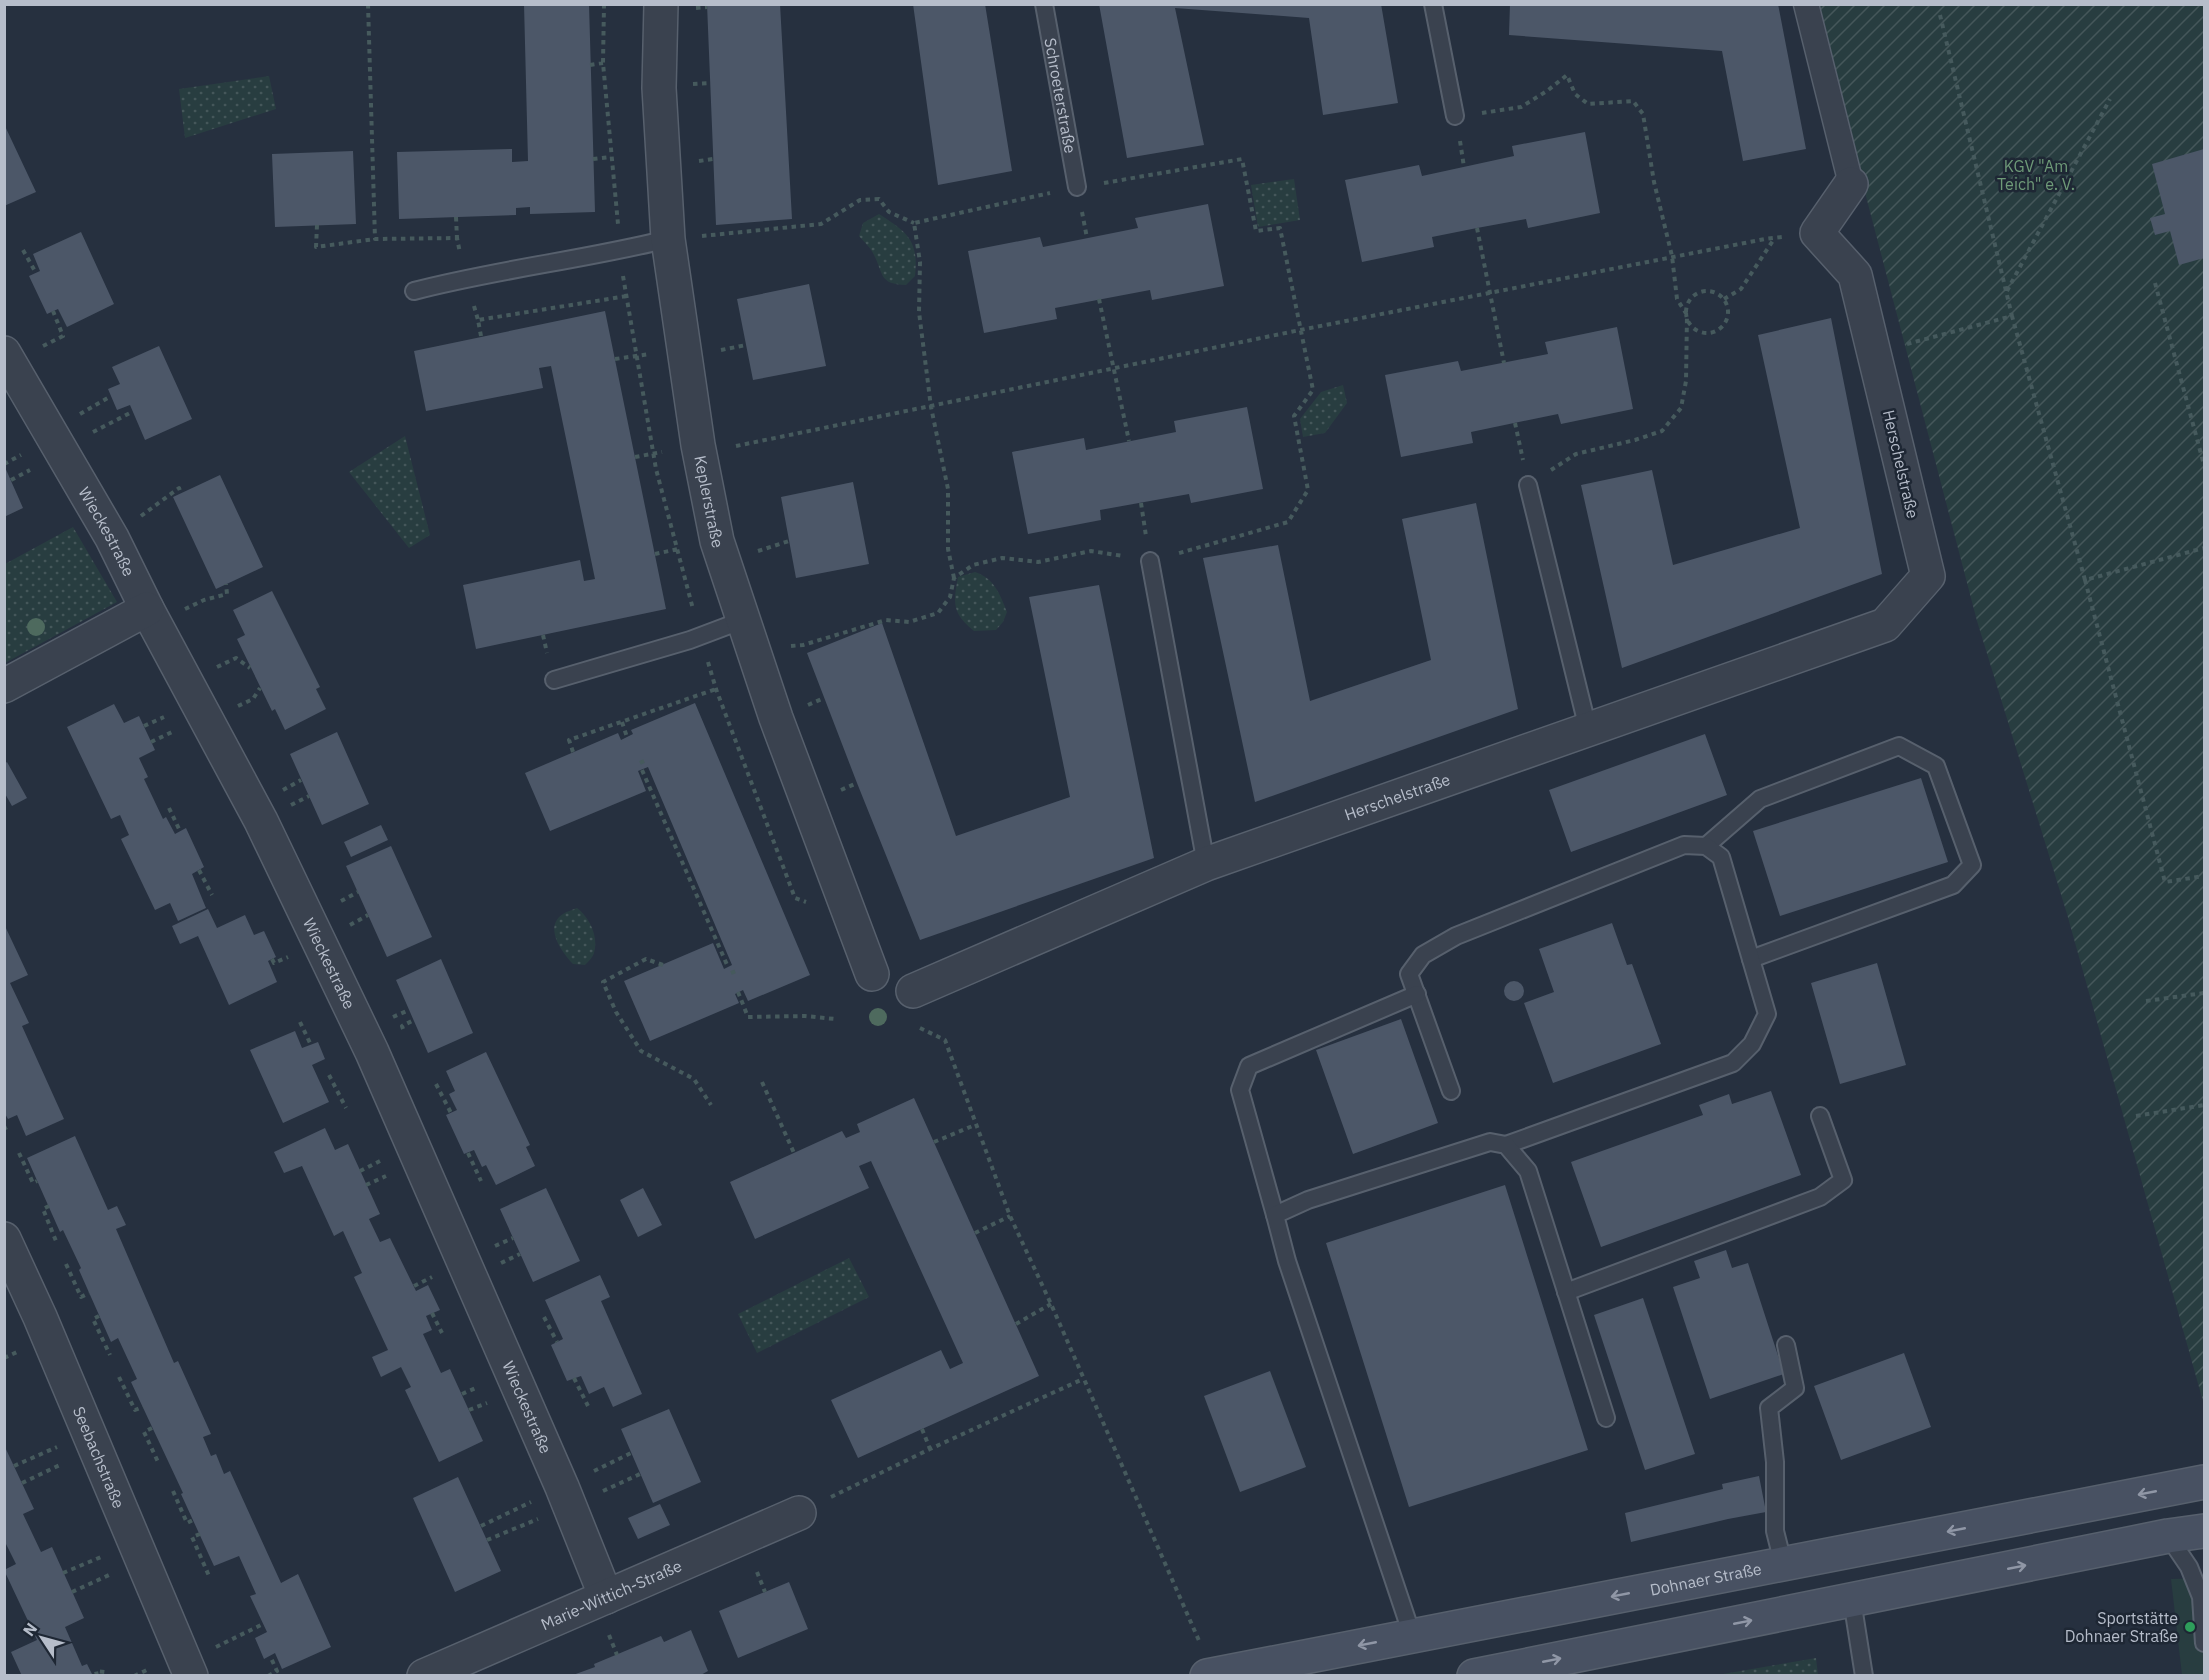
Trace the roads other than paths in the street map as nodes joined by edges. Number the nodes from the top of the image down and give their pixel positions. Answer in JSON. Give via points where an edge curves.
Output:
{"nodes":[{"id":1,"x":661,"y":4,"type":"edge"},
{"id":2,"x":1044,"y":4,"type":"edge"},
{"id":3,"x":1432,"y":4,"type":"edge"},
{"id":4,"x":1806,"y":4,"type":"edge"},
{"id":5,"x":1455,"y":116,"type":"road end"},
{"id":6,"x":1851,"y":184,"type":"joint"},
{"id":7,"x":1077,"y":188,"type":"road end"},
{"id":8,"x":668,"y":239,"type":"junction"},
{"id":9,"x":414,"y":291,"type":"dead end"},
{"id":10,"x":7,"y":358,"type":"edge"},
{"id":11,"x":1528,"y":485,"type":"road end"},
{"id":12,"x":1150,"y":561,"type":"road end"},
{"id":13,"x":151,"y":616,"type":"junction"},
{"id":14,"x":743,"y":620,"type":"junction"},
{"id":15,"x":554,"y":680,"type":"dead end"},
{"id":16,"x":4,"y":686,"type":"edge"},
{"id":17,"x":1588,"y":729,"type":"junction"},
{"id":18,"x":1706,"y":846,"type":"junction"},
{"id":19,"x":1206,"y":864,"type":"junction"},
{"id":20,"x":1751,"y":959,"type":"junction"},
{"id":21,"x":872,"y":974,"type":"dead end"},
{"id":22,"x":913,"y":991,"type":"dead end"},
{"id":23,"x":1417,"y":994,"type":"junction"},
{"id":24,"x":1451,"y":1091,"type":"dead end"},
{"id":25,"x":1820,"y":1116,"type":"dead end"},
{"id":26,"x":1506,"y":1145,"type":"junction"},
{"id":27,"x":1275,"y":1215,"type":"junction"},
{"id":28,"x":4,"y":1239,"type":"edge"},
{"id":29,"x":1566,"y":1292,"type":"junction"},
{"id":30,"x":1786,"y":1345,"type":"dead end"},
{"id":31,"x":1606,"y":1418,"type":"dead end"},
{"id":32,"x":2205,"y":1482,"type":"edge"},
{"id":33,"x":799,"y":1513,"type":"road end"},
{"id":34,"x":2205,"y":1531,"type":"edge"},
{"id":35,"x":2168,"y":1536,"type":"junction"},
{"id":36,"x":1783,"y":1563,"type":"junction"},
{"id":37,"x":1852,"y":1600,"type":"junction"},
{"id":38,"x":606,"y":1612,"type":"junction"},
{"id":39,"x":1412,"y":1635,"type":"junction"},
{"id":40,"x":2205,"y":1642,"type":"edge"},
{"id":41,"x":189,"y":1669,"type":"edge"},
{"id":42,"x":1209,"y":1675,"type":"edge"},
{"id":43,"x":424,"y":1676,"type":"edge"},
{"id":44,"x":1474,"y":1676,"type":"edge"},
{"id":45,"x":1864,"y":1676,"type":"edge"}],
"edges":[{"from":1,"to":8,"type":"street","name":"Keplerstraße","via":[[659,88]]},
{"from":2,"to":7,"type":"lane","name":"Schroeterstraße"},
{"from":3,"to":5,"type":"lane"},
{"from":4,"to":6,"type":"street"},
{"from":6,"to":17,"type":"street","name":"Herschelstraße","via":[[1817,233],[1855,275],[1928,576],[1885,625]]},
{"from":8,"to":9,"type":"lane","via":[[466,277]]},
{"from":8,"to":14,"type":"street","name":"Keplerstraße","via":[[717,541]]},
{"from":10,"to":13,"type":"street","name":"Wieckestraße","via":[[112,538]]},
{"from":11,"to":17,"type":"lane"},
{"from":12,"to":19,"type":"lane"},
{"from":13,"to":16,"type":"street"},
{"from":13,"to":38,"type":"street","name":"Wieckestraße","via":[[261,821],[362,1031],[566,1496]]},
{"from":14,"to":15,"type":"lane","via":[[690,640]]},
{"from":14,"to":21,"type":"street","name":"Keplerstraße"},
{"from":17,"to":19,"type":"street","name":"Herschelstraße"},
{"from":18,"to":20,"type":"lane","via":[[1721,857]]},
{"from":18,"to":20,"type":"lane","via":[[1760,800],[1899,746],[1936,766],[1972,865],[1953,885]]},
{"from":18,"to":23,"type":"lane","via":[[1684,845],[1455,936],[1423,955],[1408,974]]},
{"from":19,"to":22,"type":"street","name":"Herschelstraße"},
{"from":20,"to":26,"type":"lane","via":[[1767,1014],[1752,1044],[1733,1063]]},
{"from":23,"to":24,"type":"lane"},
{"from":23,"to":27,"type":"lane","via":[[1249,1066],[1240,1090]]},
{"from":25,"to":29,"type":"lane","via":[[1843,1180],[1820,1197]]},
{"from":26,"to":27,"type":"lane","via":[[1490,1142],[1308,1200]]},
{"from":26,"to":29,"type":"lane","via":[[1528,1171]]},
{"from":27,"to":39,"type":"lane"},
{"from":28,"to":41,"type":"street","name":"Seebachstraße"},
{"from":29,"to":31,"type":"lane"},
{"from":30,"to":36,"type":"lane","via":[[1795,1388],[1769,1408],[1775,1462],[1775,1531]]},
{"from":32,"to":36,"type":"main road","name":"Dohnaer Straße","one_way":true},
{"from":33,"to":38,"type":"street","name":"Marie-Wittich-Straße"},
{"from":34,"to":35,"type":"main road"},
{"from":37,"to":35,"type":"main road","one_way":true},
{"from":35,"to":40,"type":"lane","via":[[2189,1566],[2201,1597]]},
{"from":36,"to":39,"type":"main road","name":"Dohnaer Straße","one_way":true},
{"from":44,"to":37,"type":"main road","one_way":true},
{"from":37,"to":45,"type":"lane"},
{"from":38,"to":43,"type":"street","name":"Marie-Wittich-Straße"},
{"from":39,"to":42,"type":"main road","name":"Dohnaer Straße","one_way":true}]}
